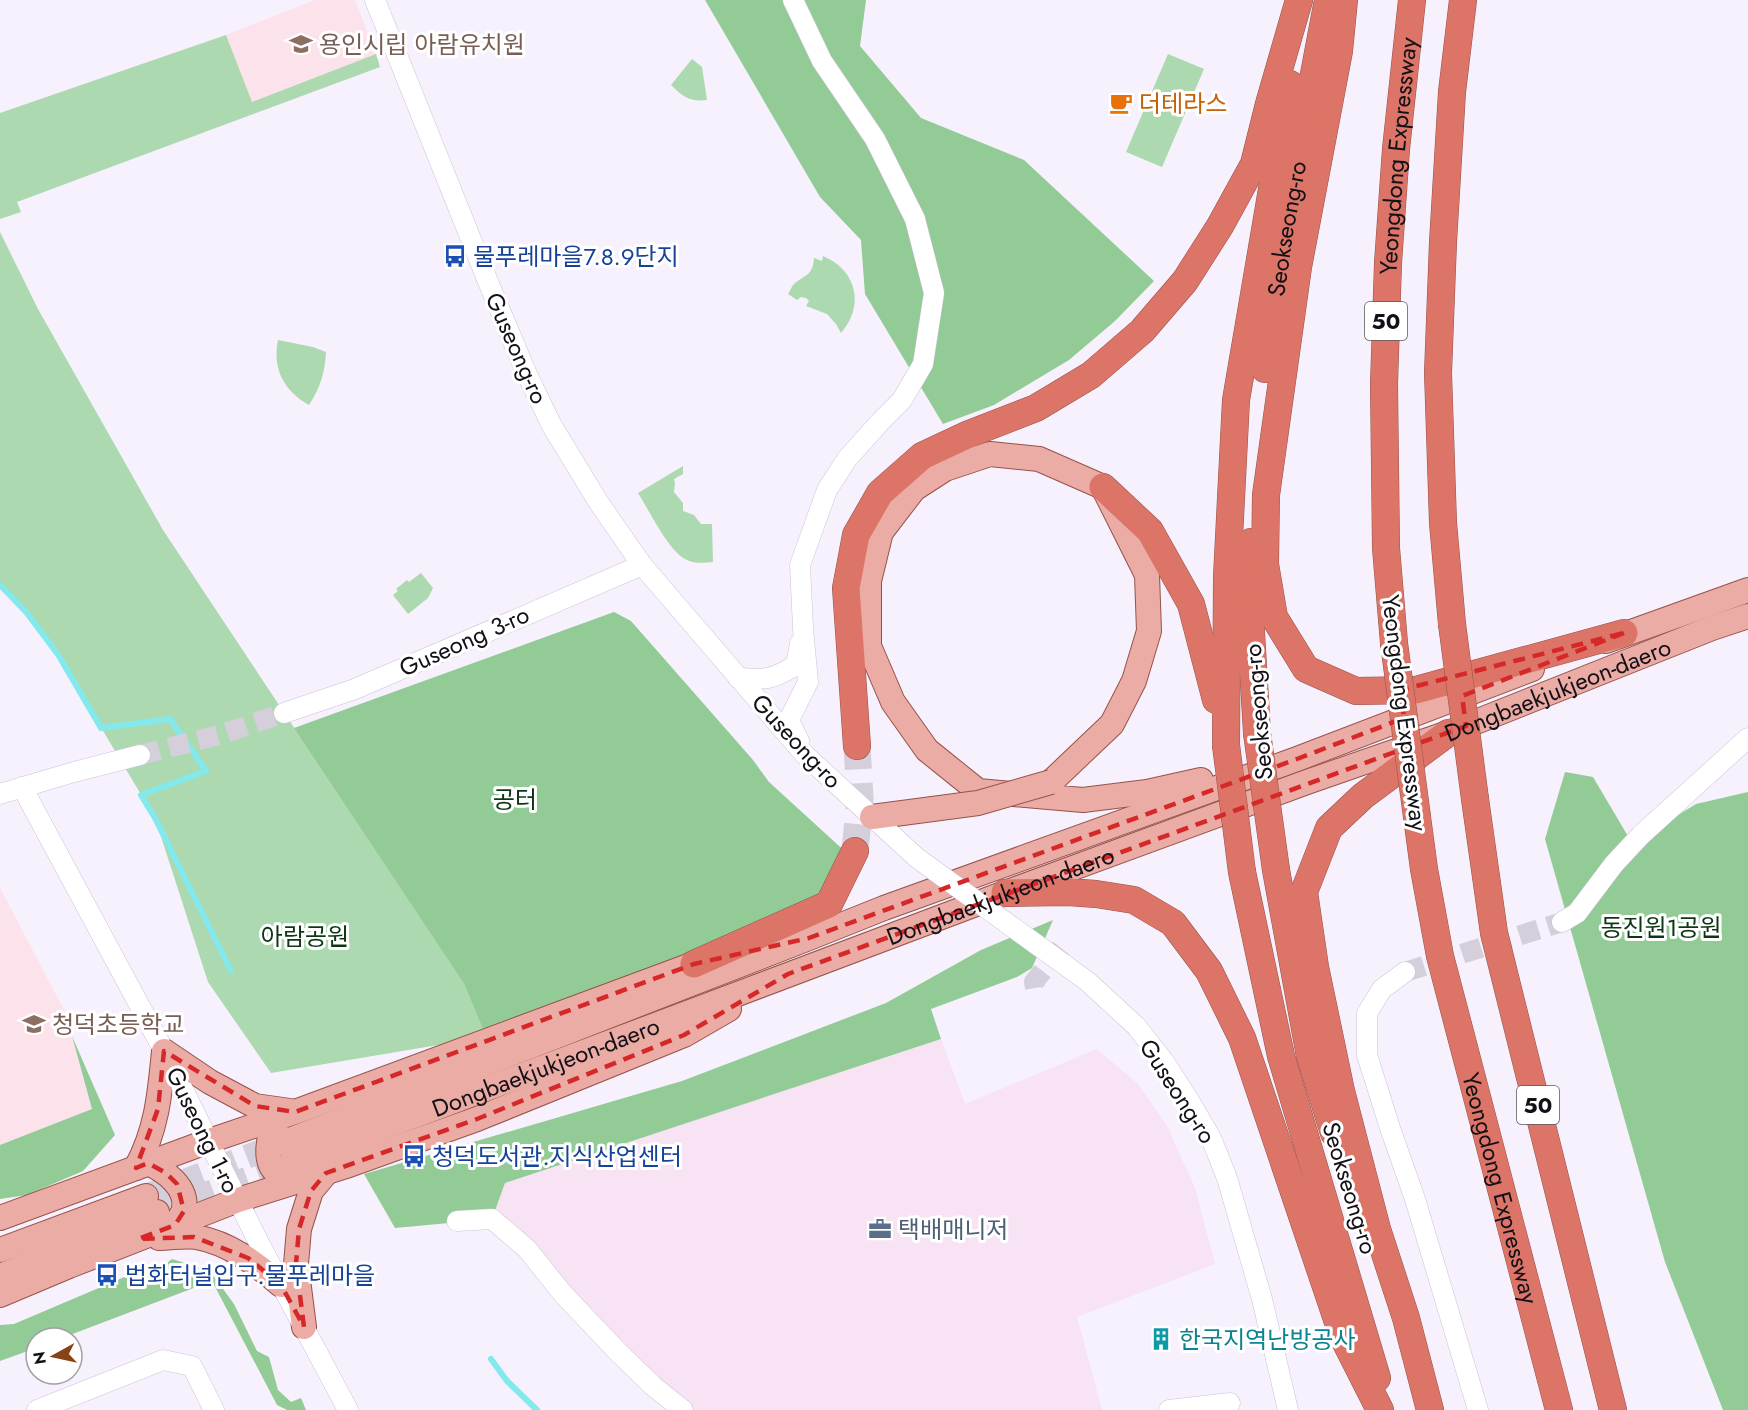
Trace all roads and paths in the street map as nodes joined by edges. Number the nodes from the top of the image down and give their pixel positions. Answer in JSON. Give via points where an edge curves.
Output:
{"nodes":[{"id":1,"x":375,"y":0,"type":"edge"},
{"id":2,"x":793,"y":0,"type":"edge"},
{"id":3,"x":1299,"y":0,"type":"edge"},
{"id":4,"x":1304,"y":0,"type":"edge"},
{"id":5,"x":1328,"y":0,"type":"edge"},
{"id":6,"x":1344,"y":0,"type":"edge"},
{"id":7,"x":1349,"y":0,"type":"edge"},
{"id":8,"x":1412,"y":0,"type":"edge"},
{"id":9,"x":1463,"y":0,"type":"edge"},
{"id":10,"x":1474,"y":0,"type":"edge"},
{"id":11,"x":1339,"y":51,"type":"junction"},
{"id":12,"x":1452,"y":92,"type":"junction"},
{"id":13,"x":1103,"y":487,"type":"junction"},
{"id":14,"x":642,"y":565,"type":"junction"},
{"id":15,"x":1748,"y":582,"type":"edge"},
{"id":16,"x":1748,"y":590,"type":"edge"},
{"id":17,"x":1748,"y":616,"type":"edge"},
{"id":18,"x":1706,"y":618,"type":"junction"},
{"id":19,"x":1748,"y":625,"type":"edge"},
{"id":20,"x":803,"y":628,"type":"junction"},
{"id":21,"x":1624,"y":633,"type":"junction"},
{"id":22,"x":738,"y":678,"type":"junction"},
{"id":23,"x":285,"y":713,"type":"tunnel mouth"},
{"id":24,"x":1448,"y":733,"type":"junction"},
{"id":25,"x":1748,"y":738,"type":"edge"},
{"id":26,"x":1226,"y":745,"type":"junction"},
{"id":27,"x":857,"y":746,"type":"tunnel mouth"},
{"id":28,"x":140,"y":755,"type":"tunnel mouth"},
{"id":29,"x":805,"y":755,"type":"junction"},
{"id":30,"x":1297,"y":759,"type":"junction"},
{"id":31,"x":22,"y":787,"type":"junction"},
{"id":32,"x":0,"y":794,"type":"edge"},
{"id":33,"x":872,"y":817,"type":"junction"},
{"id":34,"x":855,"y":851,"type":"tunnel mouth"},
{"id":35,"x":1005,"y":893,"type":"junction"},
{"id":36,"x":1562,"y":922,"type":"tunnel mouth"},
{"id":37,"x":809,"y":938,"type":"junction"},
{"id":38,"x":694,"y":964,"type":"junction"},
{"id":39,"x":1405,"y":972,"type":"tunnel mouth"},
{"id":40,"x":788,"y":974,"type":"junction"},
{"id":41,"x":164,"y":1051,"type":"junction"},
{"id":42,"x":288,"y":1115,"type":"junction"},
{"id":43,"x":208,"y":1141,"type":"junction"},
{"id":44,"x":291,"y":1162,"type":"junction"},
{"id":45,"x":142,"y":1166,"type":"junction"},
{"id":46,"x":326,"y":1173,"type":"junction"},
{"id":47,"x":238,"y":1200,"type":"junction"},
{"id":48,"x":159,"y":1211,"type":"junction"},
{"id":49,"x":0,"y":1218,"type":"edge"},
{"id":50,"x":457,"y":1221,"type":"dead end"},
{"id":51,"x":138,"y":1239,"type":"junction"},
{"id":52,"x":0,"y":1250,"type":"edge"},
{"id":53,"x":0,"y":1276,"type":"edge"},
{"id":54,"x":281,"y":1285,"type":"junction"},
{"id":55,"x":0,"y":1294,"type":"edge"},
{"id":56,"x":304,"y":1327,"type":"junction"},
{"id":57,"x":1230,"y":1403,"type":"dead end"},
{"id":58,"x":37,"y":1410,"type":"edge"},
{"id":59,"x":214,"y":1410,"type":"edge"},
{"id":60,"x":348,"y":1410,"type":"edge"},
{"id":61,"x":683,"y":1410,"type":"edge"},
{"id":62,"x":1169,"y":1410,"type":"edge"},
{"id":63,"x":1288,"y":1410,"type":"edge"},
{"id":64,"x":1380,"y":1410,"type":"edge"},
{"id":65,"x":1387,"y":1410,"type":"edge"},
{"id":66,"x":1418,"y":1410,"type":"edge"},
{"id":67,"x":1430,"y":1410,"type":"edge"},
{"id":68,"x":1478,"y":1410,"type":"edge"},
{"id":69,"x":1559,"y":1410,"type":"edge"},
{"id":70,"x":1613,"y":1410,"type":"edge"}],
"edges":[{"from":1,"to":14,"type":"street","name":"Guseong-ro","via":[[526,372],[577,468]]},
{"from":2,"to":20,"type":"street","via":[[822,61],[875,140],[915,219],[934,293],[923,364],[902,400],[847,459],[827,490],[800,565]]},
{"from":3,"to":27,"type":"highway","via":[[1254,164],[1185,281],[1142,331],[1092,375],[1036,408],[922,456],[880,493],[856,535],[846,588]]},
{"from":4,"to":26,"type":"highway","name":"Seokseong-ro","via":[[1236,400],[1227,577]]},
{"from":5,"to":66,"type":"highway","name":"Seokseong-ro","bridge":true,"via":[[1284,233],[1260,407],[1248,582],[1257,732],[1276,870],[1310,1056]]},
{"from":6,"to":11,"type":"highway"},
{"from":7,"to":11,"type":"highway"},
{"from":8,"to":69,"type":"highway","name":"Yeongdong Expressway","number":"50","bridge":true,"via":[[1396,149],[1385,373],[1386,548],[1395,643],[1424,869],[1440,956]]},
{"from":9,"to":12,"type":"highway","name":"Yeongdong Expressway","number":"50"},
{"from":10,"to":12,"type":"highway"},
{"from":11,"to":21,"type":"highway","via":[[1298,267],[1266,495],[1265,564],[1274,617],[1306,669],[1356,691],[1416,690]]},
{"from":12,"to":70,"type":"highway","name":"Yeongdong Expressway","number":"50","bridge":true,"via":[[1438,373],[1443,524],[1452,624],[1494,933]]},
{"from":13,"to":26,"type":"highway","via":[[1150,531],[1191,604]]},
{"from":13,"to":30,"type":"main road","via":[[1038,459],[990,454],[945,469],[914,489],[881,532],[869,580],[870,646],[894,702],[927,750],[978,791],[1083,800],[1147,792]]},
{"from":13,"to":33,"type":"main road","bridge":true,"via":[[1147,575],[1149,631],[1134,681],[1112,724],[1051,782],[978,803]]},
{"from":14,"to":22,"type":"street","name":"Guseong-ro"},
{"from":14,"to":23,"type":"street","name":"Guseong 3-ro","via":[[355,689]]},
{"from":15,"to":18,"type":"main road","name":"Dongbaekjukjeon-daero"},
{"from":16,"to":18,"type":"main road","name":"Dongbaekjukjeon-daero"},
{"from":17,"to":18,"type":"main road","name":"Dongbaekjukjeon-daero"},
{"from":18,"to":19,"type":"main road","name":"Dongbaekjukjeon-daero"},
{"from":18,"to":21,"type":"main road","name":"Dongbaekjukjeon-daero"},
{"from":18,"to":24,"type":"main road","name":"Dongbaekjukjeon-daero"},
{"from":20,"to":22,"type":"street","via":[[796,665],[766,680]]},
{"from":20,"to":29,"type":"street","via":[[808,682],[789,720]]},
{"from":21,"to":30,"type":"main road","name":"Dongbaekjukjeon-daero"},
{"from":22,"to":29,"type":"street","name":"Guseong-ro"},
{"from":24,"to":35,"type":"main road","name":"Dongbaekjukjeon-daero"},
{"from":24,"to":67,"type":"highway","via":[[1363,796],[1329,828],[1304,892],[1341,1091]]},
{"from":25,"to":36,"type":"street","via":[[1641,835],[1577,913]]},
{"from":26,"to":65,"type":"highway","name":"Seokseong-ro","bridge":true,"via":[[1242,872],[1281,1056]]},
{"from":28,"to":31,"type":"street"},
{"from":29,"to":33,"type":"street","name":"Guseong-ro","bridge":true},
{"from":30,"to":37,"type":"main road","name":"Dongbaekjukjeon-daero"},
{"from":31,"to":32,"type":"street"},
{"from":31,"to":41,"type":"street","name":"Guseong 1-ro"},
{"from":33,"to":63,"type":"street","name":"Guseong-ro","bridge":true,"via":[[917,858],[1087,981],[1136,1026],[1165,1063],[1211,1138],[1227,1178],[1262,1299]]},
{"from":34,"to":38,"type":"highway","via":[[829,904]]},
{"from":35,"to":40,"type":"main road","name":"Dongbaekjukjeon-daero"},
{"from":35,"to":64,"type":"highway","via":[[1087,893],[1134,900],[1173,923],[1209,971],[1242,1038],[1343,1337]]},
{"from":37,"to":38,"type":"main road"},
{"from":37,"to":44,"type":"main road","name":"Dongbaekjukjeon-daero"},
{"from":38,"to":42,"type":"main road"},
{"from":39,"to":68,"type":"street","via":[[1382,989],[1367,1013],[1367,1055]]},
{"from":40,"to":44,"type":"main road","name":"Dongbaekjukjeon-daero"},
{"from":40,"to":46,"type":"main road","via":[[684,1035],[477,1119]]},
{"from":41,"to":42,"type":"main road","via":[[255,1106]]},
{"from":41,"to":43,"type":"street","name":"Guseong 1-ro"},
{"from":41,"to":45,"type":"main road","via":[[158,1110]]},
{"from":42,"to":43,"type":"main road"},
{"from":42,"to":44,"type":"main road","via":[[272,1129],[268,1145],[270,1164],[277,1173]]},
{"from":43,"to":45,"type":"main road"},
{"from":43,"to":47,"type":"street","name":"Guseong 1-ro"},
{"from":44,"to":46,"type":"main road"},
{"from":44,"to":47,"type":"main road"},
{"from":45,"to":48,"type":"main road","via":[[166,1173],[177,1184],[184,1201],[184,1211]]},
{"from":45,"to":49,"type":"main road"},
{"from":46,"to":56,"type":"main road","via":[[311,1191],[299,1229],[296,1264]]},
{"from":47,"to":48,"type":"main road"},
{"from":47,"to":54,"type":"street","name":"Guseong 1-ro"},
{"from":48,"to":51,"type":"main road"},
{"from":48,"to":52,"type":"main road"},
{"from":48,"to":53,"type":"main road"},
{"from":50,"to":61,"type":"street","via":[[492,1219],[527,1250],[618,1352]]},
{"from":51,"to":54,"type":"main road","via":[[194,1237],[213,1241],[248,1258]]},
{"from":51,"to":55,"type":"main road"},
{"from":54,"to":56,"type":"street","name":"Guseong 1-ro"},
{"from":56,"to":60,"type":"street","name":"Guseong 1-ro"},
{"from":57,"to":62,"type":"street"},
{"from":58,"to":59,"type":"street","via":[[163,1360],[192,1366]]}]}
